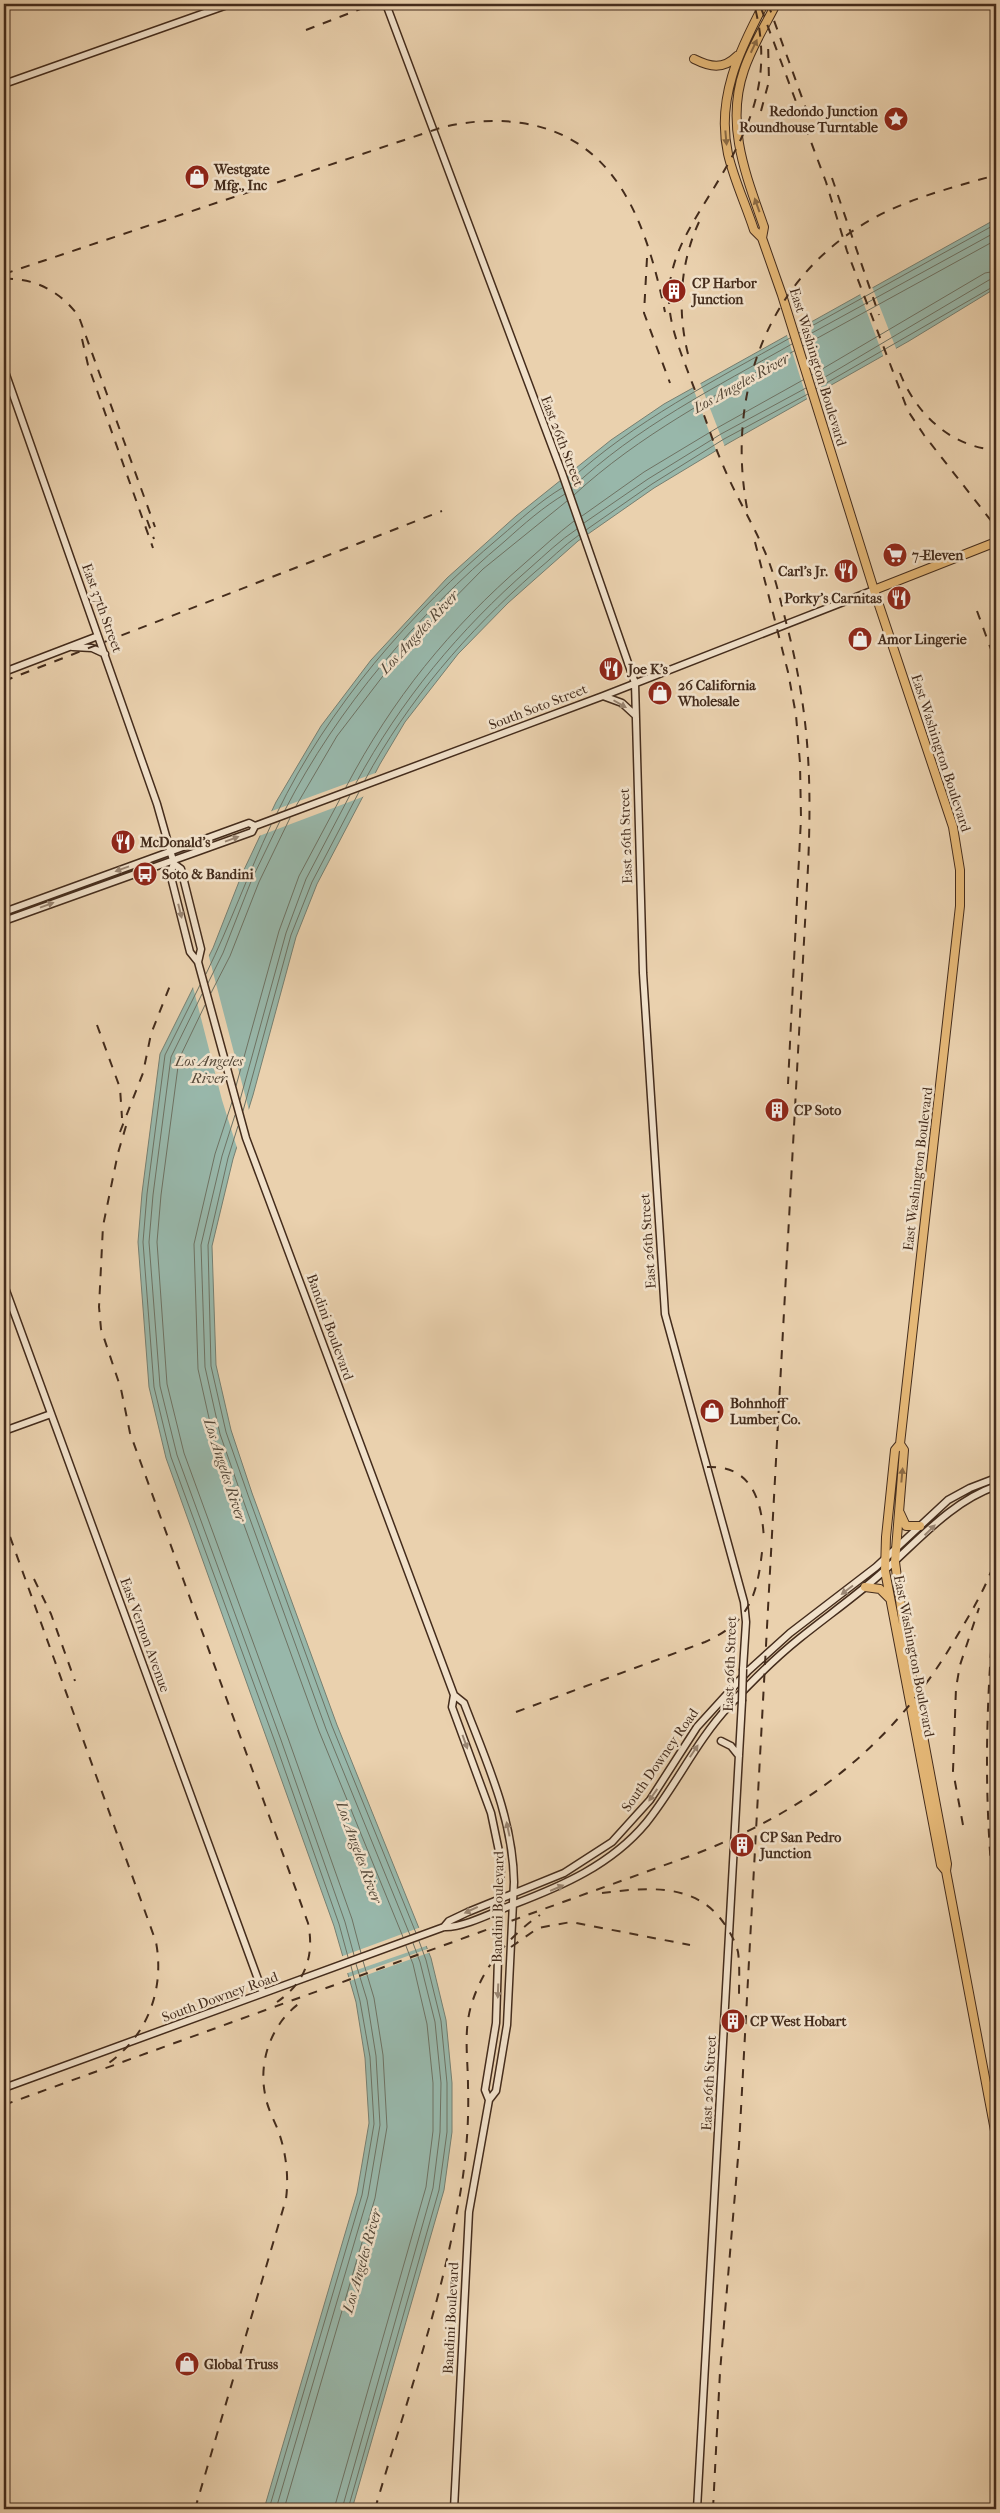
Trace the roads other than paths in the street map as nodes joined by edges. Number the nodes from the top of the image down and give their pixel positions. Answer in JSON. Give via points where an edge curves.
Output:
{"nodes":[{"id":1,"x":230,"y":4,"type":"edge"},
{"id":2,"x":764,"y":4,"type":"edge"},
{"id":3,"x":776,"y":4,"type":"edge"},
{"id":4,"x":386,"y":5,"type":"edge"},
{"id":5,"x":738,"y":55,"type":"junction"},
{"id":6,"x":694,"y":59,"type":"dead end"},
{"id":7,"x":4,"y":84,"type":"edge"},
{"id":8,"x":762,"y":238,"type":"junction"},
{"id":9,"x":4,"y":369,"type":"edge"},
{"id":10,"x":996,"y":542,"type":"edge"},
{"id":11,"x":874,"y":590,"type":"junction"},
{"id":12,"x":98,"y":636,"type":"junction"},
{"id":13,"x":67,"y":648,"type":"junction"},
{"id":14,"x":105,"y":654,"type":"junction"},
{"id":15,"x":4,"y":672,"type":"edge"},
{"id":16,"x":635,"y":683,"type":"junction"},
{"id":17,"x":603,"y":696,"type":"junction"},
{"id":18,"x":635,"y":715,"type":"junction"},
{"id":19,"x":172,"y":858,"type":"junction"},
{"id":20,"x":4,"y":912,"type":"edge"},
{"id":21,"x":4,"y":921,"type":"edge"},
{"id":22,"x":198,"y":962,"type":"junction"},
{"id":23,"x":4,"y":1285,"type":"edge"},
{"id":24,"x":51,"y":1414,"type":"junction"},
{"id":25,"x":4,"y":1431,"type":"edge"},
{"id":26,"x":900,"y":1444,"type":"junction"},
{"id":27,"x":996,"y":1478,"type":"edge"},
{"id":28,"x":996,"y":1486,"type":"edge"},
{"id":29,"x":899,"y":1506,"type":"junction"},
{"id":30,"x":920,"y":1526,"type":"junction"},
{"id":31,"x":895,"y":1549,"type":"junction"},
{"id":32,"x":885,"y":1559,"type":"junction"},
{"id":33,"x":895,"y":1562,"type":"junction"},
{"id":34,"x":885,"y":1571,"type":"junction"},
{"id":35,"x":865,"y":1587,"type":"junction"},
{"id":36,"x":889,"y":1598,"type":"junction"},
{"id":37,"x":454,"y":1695,"type":"junction"},
{"id":38,"x":721,"y":1741,"type":"dead end"},
{"id":39,"x":740,"y":1756,"type":"junction"},
{"id":40,"x":946,"y":1871,"type":"junction"},
{"id":41,"x":512,"y":1894,"type":"junction"},
{"id":42,"x":501,"y":1898,"type":"junction"},
{"id":43,"x":511,"y":1905,"type":"junction"},
{"id":44,"x":501,"y":1909,"type":"junction"},
{"id":45,"x":479,"y":1918,"type":"junction"},
{"id":46,"x":500,"y":1925,"type":"junction"},
{"id":47,"x":444,"y":1927,"type":"junction"},
{"id":48,"x":263,"y":1993,"type":"junction"},
{"id":49,"x":4,"y":2088,"type":"edge"},
{"id":50,"x":489,"y":2100,"type":"junction"},
{"id":51,"x":996,"y":2136,"type":"edge"},
{"id":52,"x":454,"y":2509,"type":"edge"},
{"id":53,"x":697,"y":2509,"type":"edge"}],
"edges":[{"from":1,"to":7,"type":"main road"},
{"from":2,"to":5,"type":"main road","name":"East Washington Boulevard"},
{"from":8,"to":3,"type":"main road","name":"East Washington Boulevard","one_way":true,"via":[[764,227],[738,151],[736,108],[744,70]]},
{"from":4,"to":16,"type":"main road","name":"East 26th Street","via":[[562,473]]},
{"from":5,"to":6,"type":"main road","via":[[729,63],[717,66]]},
{"from":5,"to":8,"type":"main road","name":"East Washington Boulevard","one_way":true,"via":[[727,98],[727,146],[754,230]]},
{"from":8,"to":11,"type":"main road","name":"East Washington Boulevard"},
{"from":9,"to":12,"type":"main road","name":"East 37th Street"},
{"from":10,"to":11,"type":"main road","name":"South Soto Street"},
{"from":11,"to":16,"type":"main road","name":"South Soto Street"},
{"from":11,"to":26,"type":"main road","name":"East Washington Boulevard","via":[[953,827],[961,877]]},
{"from":12,"to":13,"type":"main road"},
{"from":12,"to":14,"type":"main road","name":"East 37th Street"},
{"from":13,"to":14,"type":"main road","via":[[88,647]]},
{"from":13,"to":15,"type":"main road"},
{"from":14,"to":19,"type":"main road","name":"East 37th Street","via":[[148,776]]},
{"from":16,"to":17,"type":"main road","name":"South Soto Street"},
{"from":16,"to":18,"type":"main road","name":"East 26th Street"},
{"from":17,"to":18,"type":"main road","one_way":true,"via":[[622,703]]},
{"from":17,"to":19,"type":"main road","name":"South Soto Street","via":[[255,826],[249,823]]},
{"from":18,"to":39,"type":"main road","name":"East 26th Street","bridge":true,"via":[[643,973],[666,1314],[744,1602],[746,1622]]},
{"from":19,"to":20,"type":"main road","name":"South Soto Street","one_way":true},
{"from":21,"to":19,"type":"main road","name":"South Soto Street","one_way":true},
{"from":19,"to":22,"type":"main road","name":"Bandini Boulevard","one_way":true,"via":[[170,873],[190,952]]},
{"from":19,"to":22,"type":"main road","name":"Bandini Boulevard","via":[[181,870],[201,949]]},
{"from":22,"to":37,"type":"main road","name":"Bandini Boulevard","via":[[246,1138]]},
{"from":23,"to":24,"type":"main road","name":"East Vernon Avenue"},
{"from":24,"to":25,"type":"main road"},
{"from":24,"to":48,"type":"main road","name":"East Vernon Avenue"},
{"from":29,"to":26,"type":"main road","name":"East Washington Boulevard","one_way":true,"via":[[904,1450]]},
{"from":26,"to":32,"type":"main road","name":"East Washington Boulevard","via":[[895,1450]]},
{"from":27,"to":30,"type":"main road","name":"South Downey Road","via":[[958,1494]]},
{"from":33,"to":28,"type":"main road","name":"South Downey Road","one_way":true,"via":[[956,1506],[978,1492]]},
{"from":29,"to":30,"type":"main road","via":[[906,1526]]},
{"from":29,"to":31,"type":"main road","name":"East Washington Boulevard"},
{"from":30,"to":31,"type":"main road","name":"South Downey Road"},
{"from":31,"to":32,"type":"main road","name":"South Downey Road"},
{"from":31,"to":33,"type":"main road","name":"East Washington Boulevard"},
{"from":32,"to":34,"type":"main road","name":"East Washington Boulevard"},
{"from":32,"to":41,"type":"main road","name":"South Downey Road","one_way":true,"via":[[790,1633],[732,1688],[697,1727],[650,1800],[619,1836],[564,1874]]},
{"from":33,"to":34,"type":"main road","name":"South Downey Road"},
{"from":33,"to":40,"type":"main road","name":"East Washington Boulevard","via":[[906,1645]]},
{"from":34,"to":35,"type":"main road","name":"South Downey Road"},
{"from":34,"to":36,"type":"main road","name":"East Washington Boulevard"},
{"from":35,"to":36,"type":"main road","via":[[880,1589]]},
{"from":43,"to":35,"type":"main road","name":"South Downey Road","one_way":true,"via":[[579,1877],[618,1850],[646,1823],[694,1751],[729,1706],[788,1648]]},
{"from":36,"to":40,"type":"main road","name":"East Washington Boulevard","via":[[941,1865]]},
{"from":41,"to":37,"type":"main road","name":"Bandini Boulevard","one_way":true,"via":[[513,1858],[504,1811],[464,1702]]},
{"from":37,"to":42,"type":"main road","name":"Bandini Boulevard","one_way":true,"via":[[452,1707],[497,1834]]},
{"from":38,"to":39,"type":"main road"},
{"from":39,"to":53,"type":"main road","name":"East 26th Street"},
{"from":40,"to":51,"type":"main road","name":"East Washington Boulevard"},
{"from":41,"to":42,"type":"main road","name":"South Downey Road"},
{"from":41,"to":43,"type":"main road","name":"Bandini Boulevard"},
{"from":42,"to":44,"type":"main road","name":"Bandini Boulevard"},
{"from":42,"to":47,"type":"main road","name":"South Downey Road","one_way":true,"via":[[449,1921]]},
{"from":43,"to":44,"type":"main road","name":"South Downey Road"},
{"from":43,"to":50,"type":"main road","name":"Bandini Boulevard","via":[[507,2025],[496,2091]]},
{"from":44,"to":45,"type":"main road","name":"South Downey Road"},
{"from":44,"to":46,"type":"main road","name":"Bandini Boulevard"},
{"from":45,"to":46,"type":"main road","via":[[489,1918]]},
{"from":45,"to":47,"type":"main road","name":"South Downey Road","via":[[451,1928]]},
{"from":46,"to":50,"type":"main road","name":"Bandini Boulevard","one_way":true,"via":[[496,2023],[485,2090]]},
{"from":47,"to":48,"type":"main road","name":"South Downey Road"},
{"from":48,"to":49,"type":"main road","name":"South Downey Road"},
{"from":50,"to":52,"type":"main road","name":"Bandini Boulevard","via":[[469,2212]]}]}
